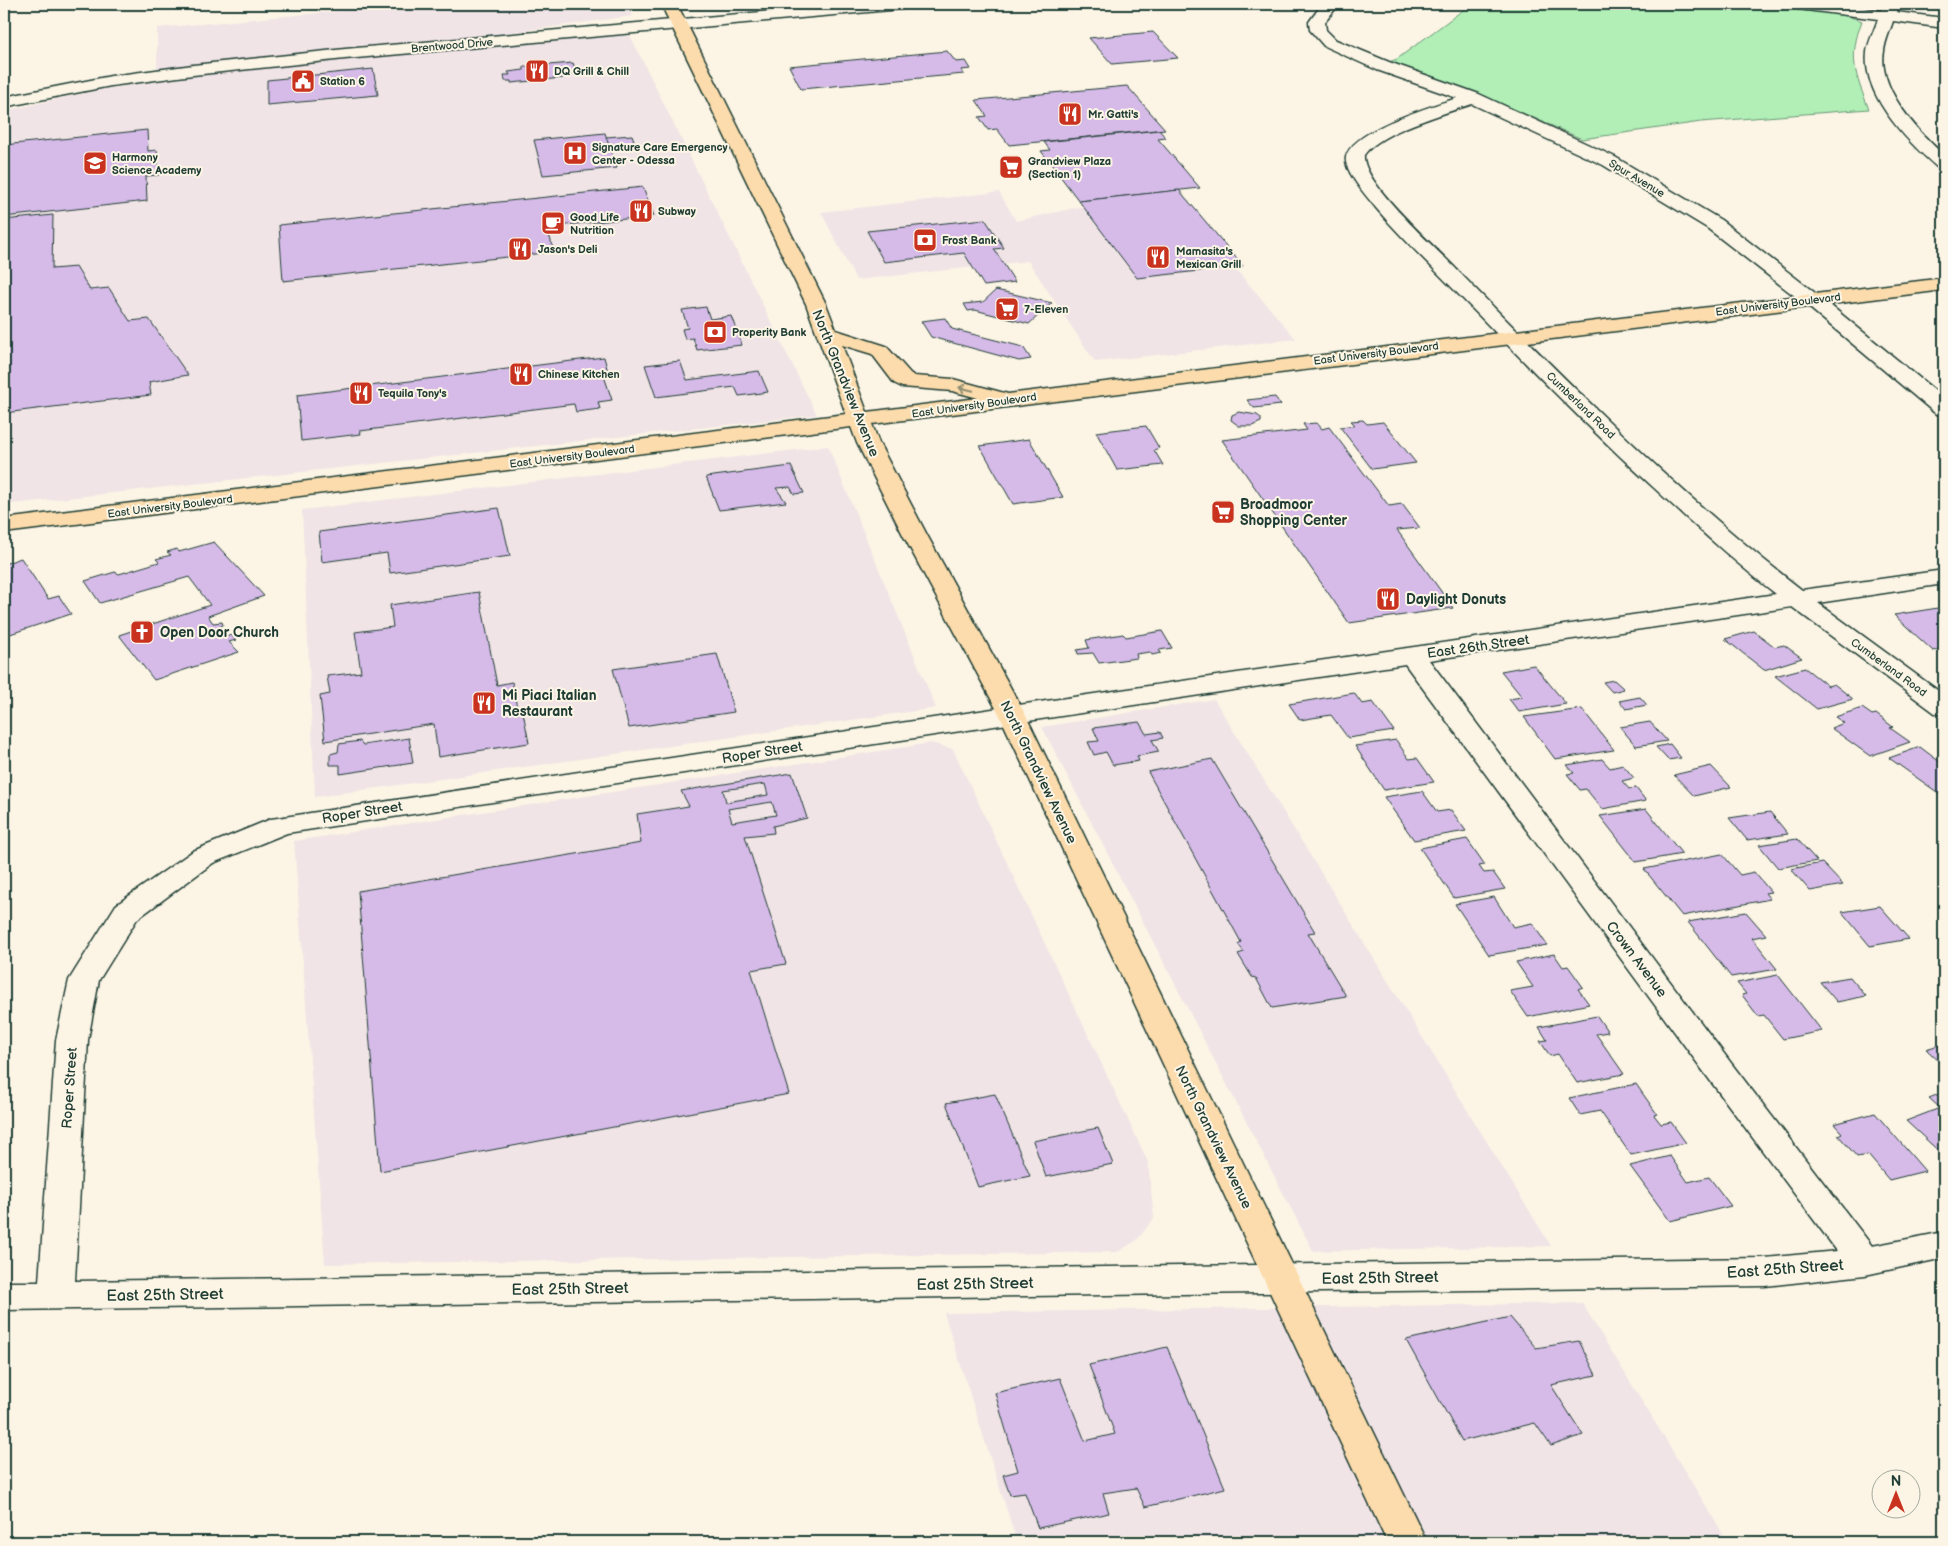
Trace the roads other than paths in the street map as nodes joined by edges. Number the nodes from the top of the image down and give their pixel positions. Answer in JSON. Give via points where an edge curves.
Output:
{"nodes":[{"id":1,"x":668,"y":4,"type":"edge"},
{"id":2,"x":902,"y":4,"type":"edge"},
{"id":3,"x":1331,"y":4,"type":"edge"},
{"id":4,"x":1798,"y":4,"type":"edge"},
{"id":5,"x":1889,"y":10,"type":"edge"},
{"id":6,"x":1944,"y":23,"type":"edge"},
{"id":7,"x":679,"y":25,"type":"junction"},
{"id":8,"x":1473,"y":98,"type":"junction"},
{"id":9,"x":4,"y":102,"type":"edge"},
{"id":10,"x":1944,"y":164,"type":"edge"},
{"id":11,"x":1944,"y":284,"type":"edge"},
{"id":12,"x":1812,"y":300,"type":"junction"},
{"id":13,"x":827,"y":334,"type":"junction"},
{"id":14,"x":1511,"y":337,"type":"junction"},
{"id":15,"x":1013,"y":400,"type":"junction"},
{"id":16,"x":1944,"y":409,"type":"edge"},
{"id":17,"x":859,"y":420,"type":"junction"},
{"id":18,"x":4,"y":526,"type":"edge"},
{"id":19,"x":1944,"y":577,"type":"edge"},
{"id":20,"x":1797,"y":598,"type":"junction"},
{"id":21,"x":1412,"y":655,"type":"junction"},
{"id":22,"x":1944,"y":707,"type":"edge"},
{"id":23,"x":1012,"y":714,"type":"junction"},
{"id":24,"x":1944,"y":1245,"type":"edge"},
{"id":25,"x":1865,"y":1262,"type":"junction"},
{"id":26,"x":1281,"y":1278,"type":"junction"},
{"id":27,"x":56,"y":1295,"type":"junction"},
{"id":28,"x":4,"y":1296,"type":"edge"},
{"id":29,"x":1407,"y":1542,"type":"edge"}],
"edges":[{"from":1,"to":7,"type":"main road","name":"North Grandview Avenue"},
{"from":2,"to":7,"type":"street","name":"Brentwood Drive"},
{"from":3,"to":8,"type":"street","name":"Spur Avenue","via":[[1317,22],[1318,30],[1330,42],[1383,66]]},
{"from":4,"to":5,"type":"street"},
{"from":5,"to":6,"type":"street"},
{"from":5,"to":10,"type":"street","via":[[1875,52],[1886,99],[1919,143]]},
{"from":7,"to":9,"type":"street","name":"Brentwood Drive","via":[[192,70]]},
{"from":7,"to":13,"type":"main road","name":"North Grandview Avenue"},
{"from":8,"to":12,"type":"street","name":"Spur Avenue","via":[[1609,161],[1714,224]]},
{"from":8,"to":14,"type":"street","name":"Cumberland Road","via":[[1376,136],[1360,147],[1354,158],[1362,177],[1387,206]]},
{"from":11,"to":12,"type":"main road","name":"East University Boulevard"},
{"from":12,"to":14,"type":"main road","name":"East University Boulevard"},
{"from":12,"to":16,"type":"street","name":"Spur Avenue"},
{"from":15,"to":13,"type":"main road","one_way":true,"via":[[953,385],[910,382],[902,378],[879,350]]},
{"from":13,"to":17,"type":"main road","name":"North Grandview Avenue"},
{"from":14,"to":15,"type":"main road","name":"East University Boulevard"},
{"from":14,"to":20,"type":"street","name":"Cumberland Road","via":[[1646,469]]},
{"from":15,"to":17,"type":"main road","name":"East University Boulevard"},
{"from":17,"to":18,"type":"main road","name":"East University Boulevard"},
{"from":17,"to":23,"type":"main road","name":"North Grandview Avenue","via":[[915,535]]},
{"from":19,"to":20,"type":"street","name":"East 26th Street"},
{"from":20,"to":21,"type":"street","name":"East 26th Street"},
{"from":20,"to":22,"type":"street","name":"Cumberland Road"},
{"from":21,"to":23,"type":"street","name":"East 26th Street"},
{"from":21,"to":25,"type":"street","name":"Crown Avenue"},
{"from":23,"to":26,"type":"main road","name":"North Grandview Avenue"},
{"from":23,"to":27,"type":"street","name":"Roper Street","via":[[281,825],[203,858],[126,912],[84,980],[72,1040]]},
{"from":24,"to":25,"type":"street","name":"East 25th Street"},
{"from":25,"to":26,"type":"street","name":"East 25th Street","via":[[1765,1272]]},
{"from":26,"to":27,"type":"street","name":"East 25th Street"},
{"from":26,"to":29,"type":"main road","name":"North Grandview Avenue"},
{"from":27,"to":28,"type":"street","name":"East 25th Street"}]}
